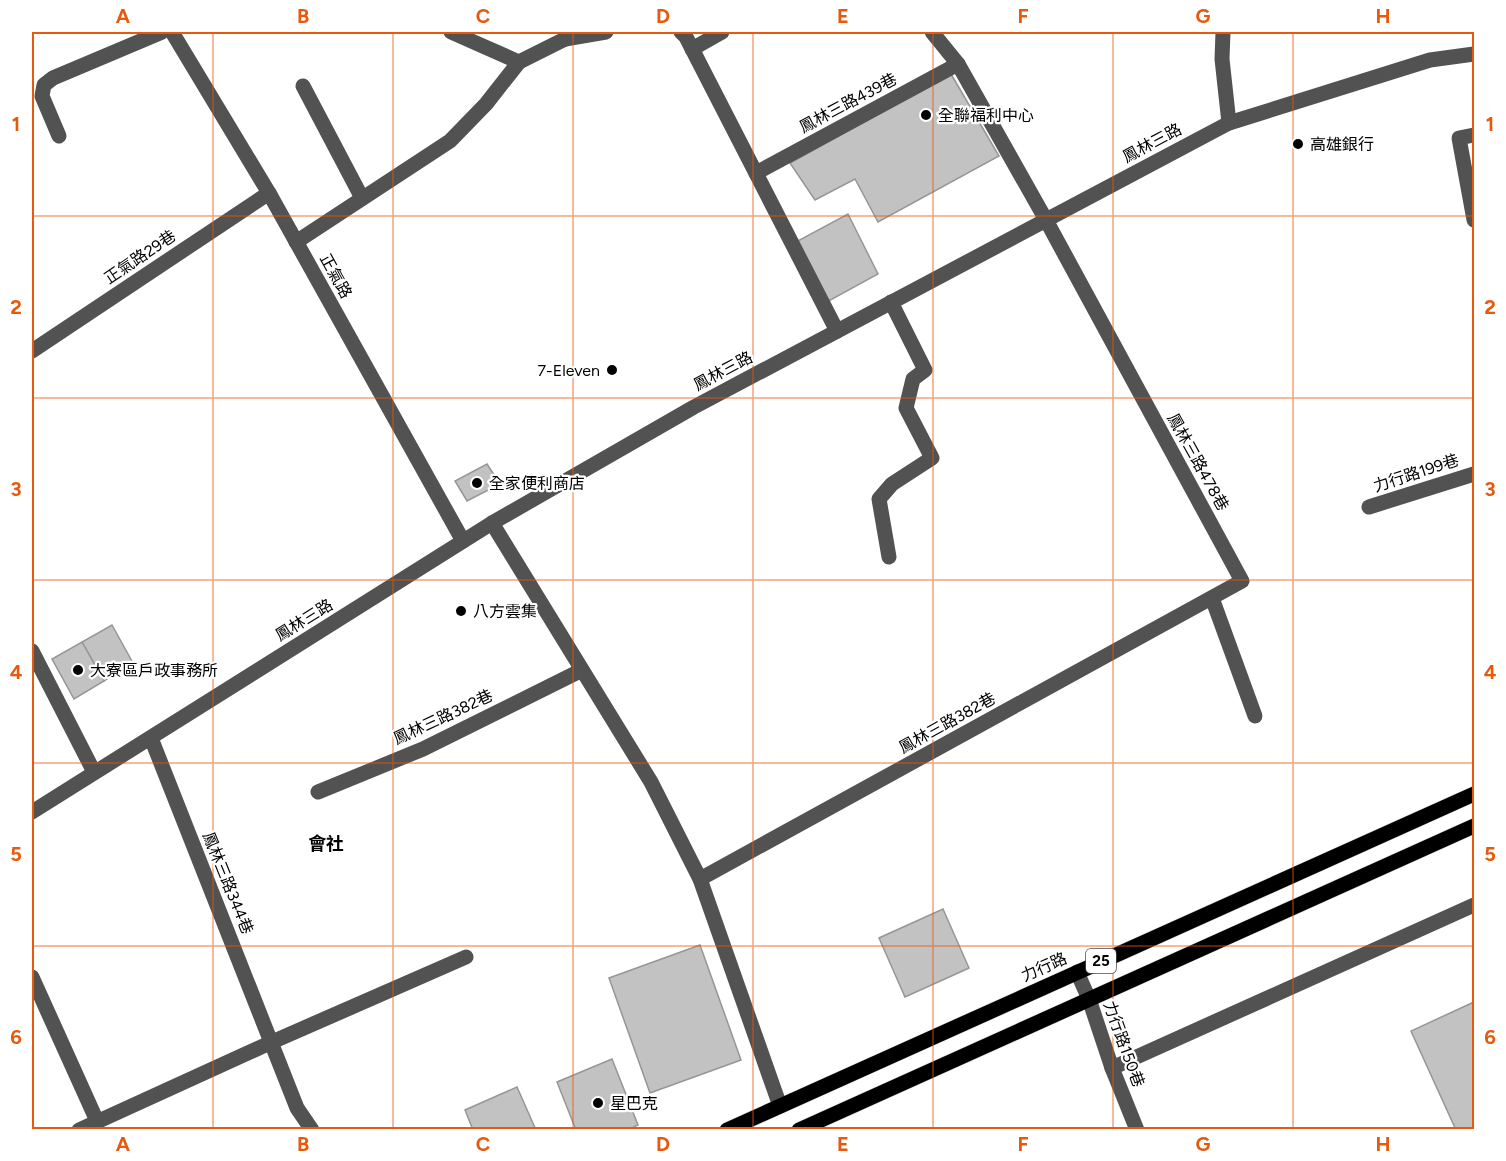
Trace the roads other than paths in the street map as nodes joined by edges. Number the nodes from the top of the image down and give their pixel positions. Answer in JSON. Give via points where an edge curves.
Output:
{"nodes":[{"id":1,"x":162,"y":32,"type":"edge"},
{"id":2,"x":172,"y":32,"type":"edge"},
{"id":3,"x":451,"y":32,"type":"edge"},
{"id":4,"x":606,"y":32,"type":"edge"},
{"id":5,"x":681,"y":32,"type":"edge"},
{"id":6,"x":723,"y":32,"type":"edge"},
{"id":7,"x":932,"y":32,"type":"edge"},
{"id":8,"x":1222,"y":32,"type":"edge"},
{"id":9,"x":566,"y":35,"type":"edge"},
{"id":10,"x":692,"y":49,"type":"junction"},
{"id":11,"x":1474,"y":54,"type":"edge"},
{"id":12,"x":519,"y":62,"type":"junction"},
{"id":13,"x":958,"y":64,"type":"junction"},
{"id":14,"x":303,"y":86,"type":"dead end"},
{"id":15,"x":1229,"y":123,"type":"junction"},
{"id":16,"x":1474,"y":135,"type":"edge"},
{"id":17,"x":59,"y":136,"type":"dead end"},
{"id":18,"x":756,"y":173,"type":"junction"},
{"id":19,"x":269,"y":193,"type":"junction"},
{"id":20,"x":362,"y":198,"type":"junction"},
{"id":21,"x":1046,"y":220,"type":"junction"},
{"id":22,"x":1474,"y":220,"type":"edge"},
{"id":23,"x":296,"y":242,"type":"junction"},
{"id":24,"x":891,"y":302,"type":"junction"},
{"id":25,"x":837,"y":331,"type":"junction"},
{"id":26,"x":32,"y":351,"type":"edge"},
{"id":27,"x":1474,"y":474,"type":"edge"},
{"id":28,"x":1369,"y":507,"type":"dead end"},
{"id":29,"x":492,"y":523,"type":"junction"},
{"id":30,"x":463,"y":541,"type":"junction"},
{"id":31,"x":889,"y":557,"type":"dead end"},
{"id":32,"x":1212,"y":598,"type":"junction"},
{"id":33,"x":32,"y":651,"type":"edge"},
{"id":34,"x":582,"y":670,"type":"junction"},
{"id":35,"x":1255,"y":716,"type":"dead end"},
{"id":36,"x":151,"y":738,"type":"junction"},
{"id":37,"x":94,"y":772,"type":"junction"},
{"id":38,"x":318,"y":792,"type":"dead end"},
{"id":39,"x":1474,"y":794,"type":"edge"},
{"id":40,"x":32,"y":812,"type":"edge"},
{"id":41,"x":1474,"y":826,"type":"edge"},
{"id":42,"x":700,"y":879,"type":"junction"},
{"id":43,"x":1474,"y":905,"type":"edge"},
{"id":44,"x":466,"y":957,"type":"dead end"},
{"id":45,"x":1077,"y":972,"type":"junction"},
{"id":46,"x":32,"y":976,"type":"edge"},
{"id":47,"x":1089,"y":999,"type":"junction"},
{"id":48,"x":272,"y":1042,"type":"junction"},
{"id":49,"x":1112,"y":1068,"type":"junction"},
{"id":50,"x":780,"y":1106,"type":"junction"},
{"id":51,"x":97,"y":1121,"type":"junction"},
{"id":52,"x":79,"y":1130,"type":"edge"},
{"id":53,"x":312,"y":1130,"type":"edge"},
{"id":54,"x":727,"y":1130,"type":"edge"},
{"id":55,"x":799,"y":1130,"type":"edge"},
{"id":56,"x":1137,"y":1130,"type":"edge"}],
"edges":[{"from":1,"to":17,"type":"street","via":[[44,85],[42,96]]},
{"from":2,"to":19,"type":"street","name":"正氣路"},
{"from":3,"to":12,"type":"street"},
{"from":4,"to":9,"type":"street"},
{"from":5,"to":10,"type":"street"},
{"from":6,"to":10,"type":"street"},
{"from":7,"to":13,"type":"street"},
{"from":8,"to":15,"type":"street"},
{"from":9,"to":12,"type":"street"},
{"from":10,"to":18,"type":"street"},
{"from":11,"to":15,"type":"street","name":"鳳林三路","via":[[1430,60]]},
{"from":12,"to":20,"type":"street","via":[[450,141]]},
{"from":13,"to":18,"type":"street","name":"鳳林三路439巷"},
{"from":13,"to":21,"type":"street"},
{"from":14,"to":20,"type":"street"},
{"from":15,"to":21,"type":"street","name":"鳳林三路"},
{"from":16,"to":22,"type":"street","via":[[1459,138]]},
{"from":18,"to":25,"type":"street"},
{"from":19,"to":23,"type":"street","name":"正氣路"},
{"from":19,"to":26,"type":"street","name":"正氣路29巷"},
{"from":20,"to":23,"type":"street"},
{"from":21,"to":24,"type":"street","name":"鳳林三路"},
{"from":21,"to":32,"type":"street","name":"鳳林三路478巷","via":[[1242,581]]},
{"from":23,"to":30,"type":"street","name":"正氣路"},
{"from":24,"to":25,"type":"street","name":"鳳林三路"},
{"from":24,"to":31,"type":"street","via":[[925,370],[913,379],[906,408],[932,458],[892,484],[879,499]]},
{"from":25,"to":29,"type":"street","name":"鳳林三路","via":[[694,407]]},
{"from":27,"to":28,"type":"street","name":"力行路199巷"},
{"from":29,"to":30,"type":"street","name":"鳳林三路"},
{"from":29,"to":34,"type":"street"},
{"from":30,"to":36,"type":"street","name":"鳳林三路"},
{"from":32,"to":35,"type":"street"},
{"from":32,"to":42,"type":"street","name":"鳳林三路382巷"},
{"from":33,"to":37,"type":"street"},
{"from":34,"to":38,"type":"street","name":"鳳林三路382巷","via":[[423,748]]},
{"from":34,"to":42,"type":"street","via":[[651,782]]},
{"from":36,"to":37,"type":"street","name":"鳳林三路"},
{"from":36,"to":48,"type":"street","name":"鳳林三路344巷"},
{"from":37,"to":40,"type":"street","name":"鳳林三路"},
{"from":39,"to":45,"type":"main road","name":"力行路","number":"25"},
{"from":41,"to":47,"type":"main road","number":"25"},
{"from":42,"to":50,"type":"street"},
{"from":43,"to":49,"type":"street"},
{"from":44,"to":48,"type":"street"},
{"from":45,"to":47,"type":"street","name":"力行路150巷"},
{"from":45,"to":50,"type":"main road","name":"力行路","number":"25"},
{"from":46,"to":51,"type":"street"},
{"from":47,"to":49,"type":"street","name":"力行路150巷"},
{"from":47,"to":55,"type":"main road","number":"25"},
{"from":48,"to":51,"type":"street"},
{"from":48,"to":53,"type":"street","name":"鳳林三路344巷","via":[[297,1108]]},
{"from":49,"to":56,"type":"street","name":"力行路150巷"},
{"from":50,"to":54,"type":"main road","name":"力行路","number":"25"},
{"from":51,"to":52,"type":"street"}]}
